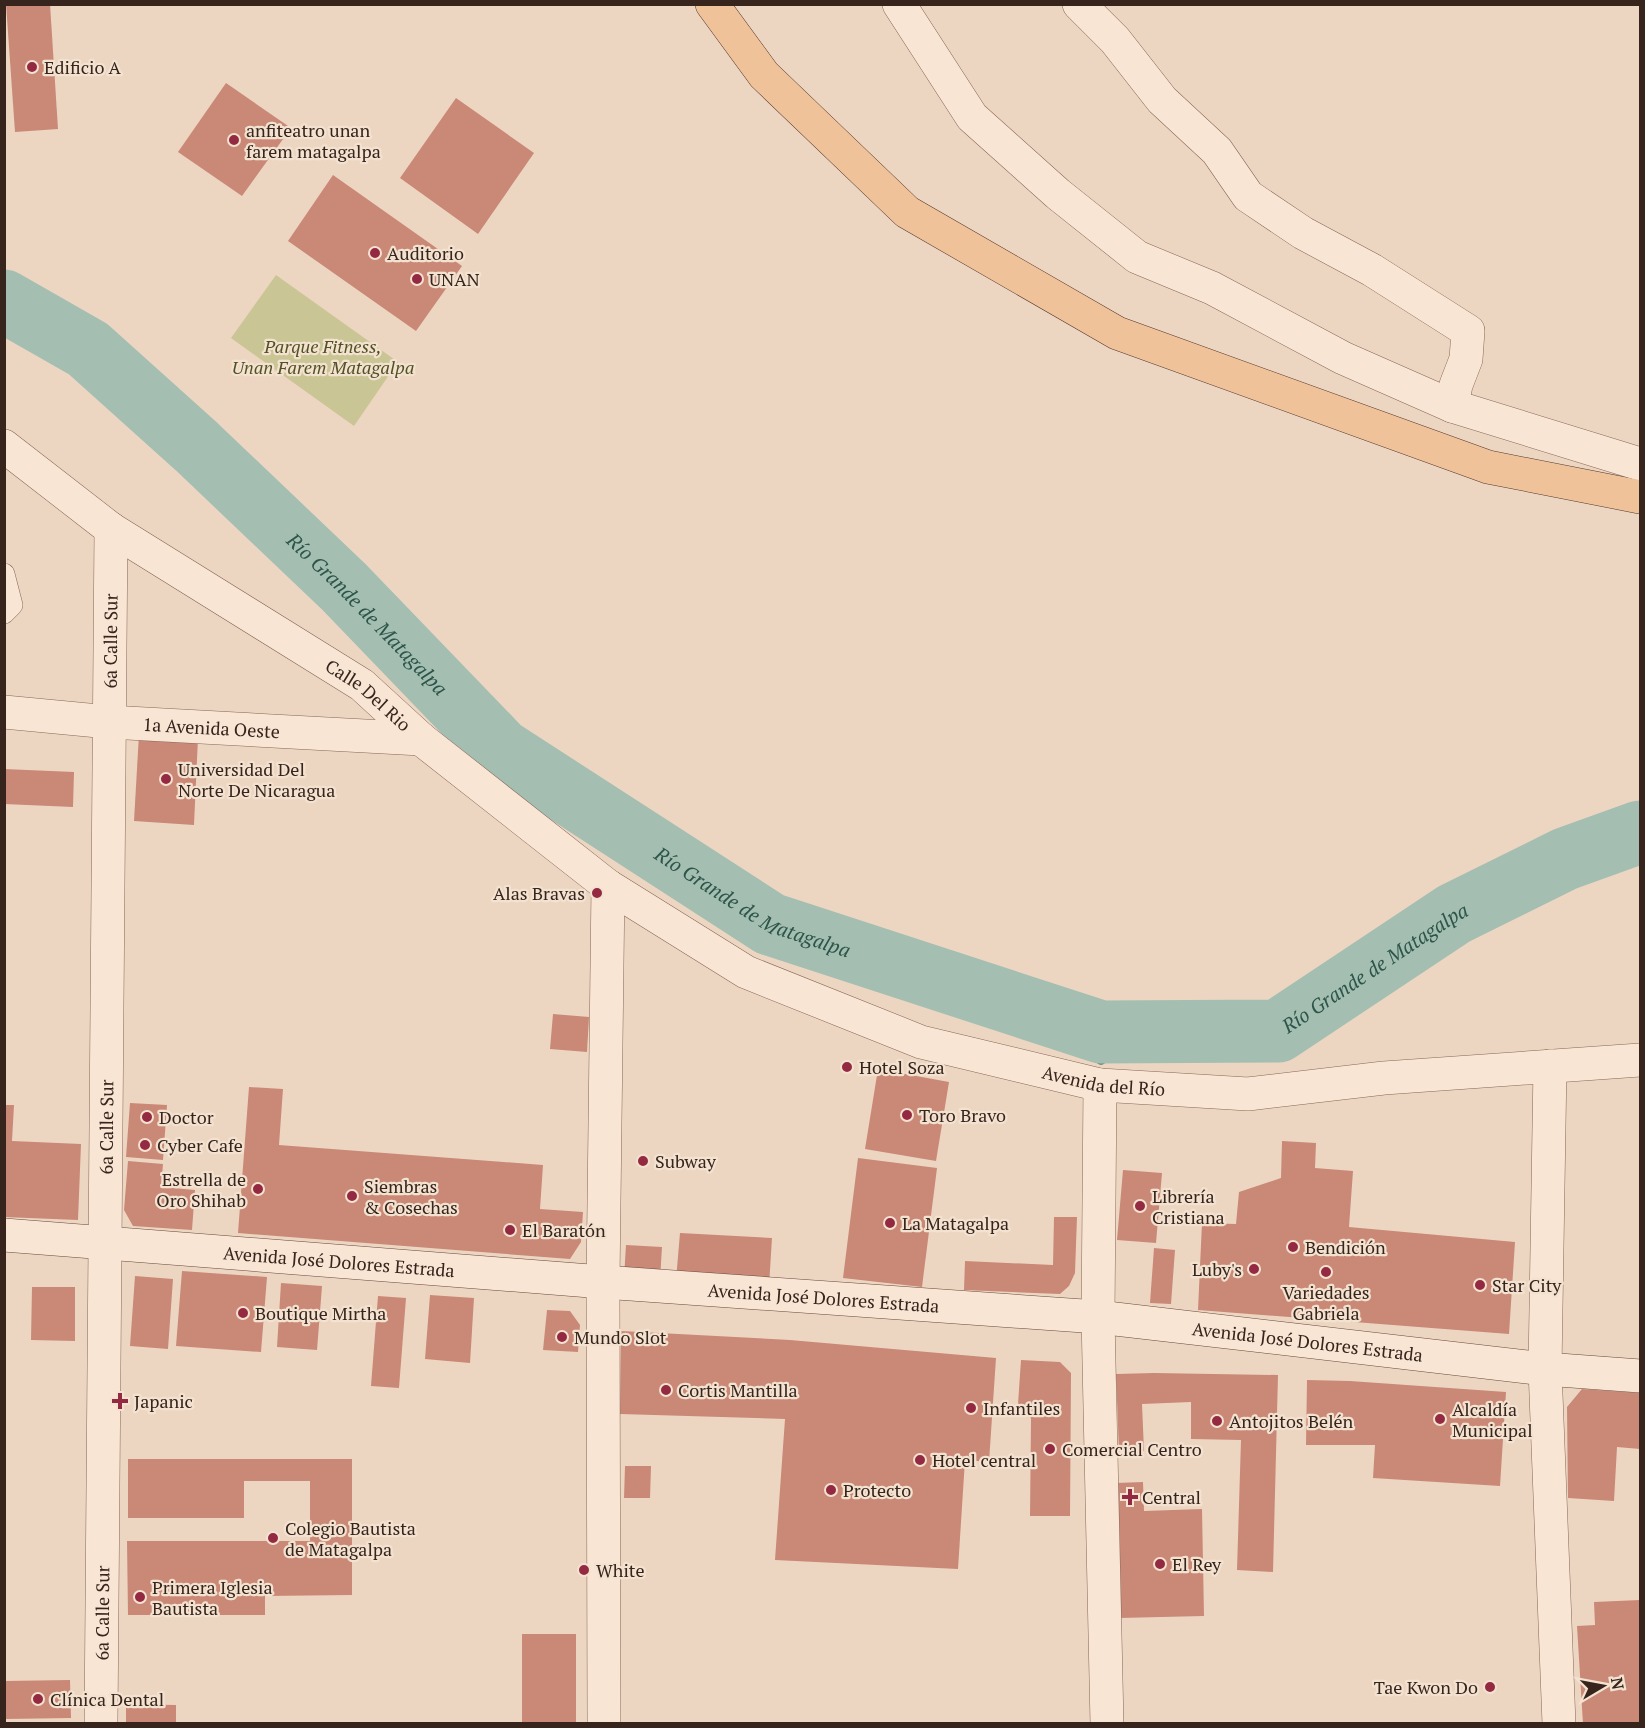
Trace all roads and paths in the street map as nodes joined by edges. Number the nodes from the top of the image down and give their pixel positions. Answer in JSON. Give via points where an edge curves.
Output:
{"nodes":[{"id":1,"x":712,"y":4,"type":"edge"},
{"id":2,"x":899,"y":4,"type":"edge"},
{"id":3,"x":1079,"y":4,"type":"edge"},
{"id":4,"x":1452,"y":406,"type":"junction"},
{"id":5,"x":4,"y":446,"type":"edge"},
{"id":6,"x":1641,"y":464,"type":"edge"},
{"id":7,"x":1641,"y":496,"type":"edge"},
{"id":8,"x":111,"y":529,"type":"junction"},
{"id":9,"x":4,"y":574,"type":"edge"},
{"id":10,"x":4,"y":613,"type":"edge"},
{"id":11,"x":4,"y":712,"type":"edge"},
{"id":12,"x":109,"y":722,"type":"junction"},
{"id":13,"x":421,"y":739,"type":"junction"},
{"id":14,"x":608,"y":886,"type":"junction"},
{"id":15,"x":1641,"y":1060,"type":"edge"},
{"id":16,"x":1550,"y":1066,"type":"junction"},
{"id":17,"x":1100,"y":1085,"type":"junction"},
{"id":18,"x":4,"y":1235,"type":"edge"},
{"id":19,"x":105,"y":1242,"type":"junction"},
{"id":20,"x":603,"y":1282,"type":"junction"},
{"id":21,"x":1098,"y":1317,"type":"junction"},
{"id":22,"x":1545,"y":1369,"type":"junction"},
{"id":23,"x":1641,"y":1376,"type":"edge"},
{"id":24,"x":101,"y":1724,"type":"edge"},
{"id":25,"x":604,"y":1724,"type":"edge"},
{"id":26,"x":1107,"y":1724,"type":"edge"},
{"id":27,"x":1559,"y":1724,"type":"edge"}],
"edges":[{"from":1,"to":7,"type":"main road","via":[[764,75],[907,212],[1117,333],[1488,467]]},
{"from":2,"to":4,"type":"street","via":[[972,117],[1058,194],[1137,257],[1212,288],[1343,358]]},
{"from":3,"to":4,"type":"street","via":[[1115,40],[1162,100],[1217,152],[1248,196],[1468,331],[1466,359]]},
{"from":4,"to":6,"type":"street"},
{"from":5,"to":8,"type":"street"},
{"from":8,"to":12,"type":"street","name":"6a Calle Sur"},
{"from":8,"to":13,"type":"street","name":"Calle Del Rio","via":[[362,685]]},
{"from":9,"to":10,"type":"lane","via":[[12,605]]},
{"from":11,"to":12,"type":"street","name":"1a Avenida Oeste"},
{"from":12,"to":13,"type":"street","name":"1a Avenida Oeste"},
{"from":12,"to":19,"type":"street","name":"6a Calle Sur"},
{"from":13,"to":14,"type":"street","name":"Calle Del Rio"},
{"from":14,"to":17,"type":"street","name":"Avenida del Río","via":[[746,972],[921,1042]]},
{"from":14,"to":20,"type":"street"},
{"from":15,"to":16,"type":"street","name":"Avenida del Río"},
{"from":16,"to":17,"type":"street","name":"Avenida del Río","via":[[1384,1078],[1248,1094]]},
{"from":16,"to":22,"type":"street"},
{"from":17,"to":21,"type":"street"},
{"from":18,"to":19,"type":"street","name":"Avenida José Dolores Estrada"},
{"from":19,"to":20,"type":"street","name":"Avenida José Dolores Estrada"},
{"from":19,"to":24,"type":"street","name":"6a Calle Sur"},
{"from":20,"to":21,"type":"street","name":"Avenida José Dolores Estrada"},
{"from":20,"to":25,"type":"street"},
{"from":21,"to":22,"type":"street","name":"Avenida José Dolores Estrada"},
{"from":21,"to":26,"type":"street"},
{"from":22,"to":23,"type":"street","name":"Avenida José Dolores Estrada"},
{"from":22,"to":27,"type":"street"}]}
